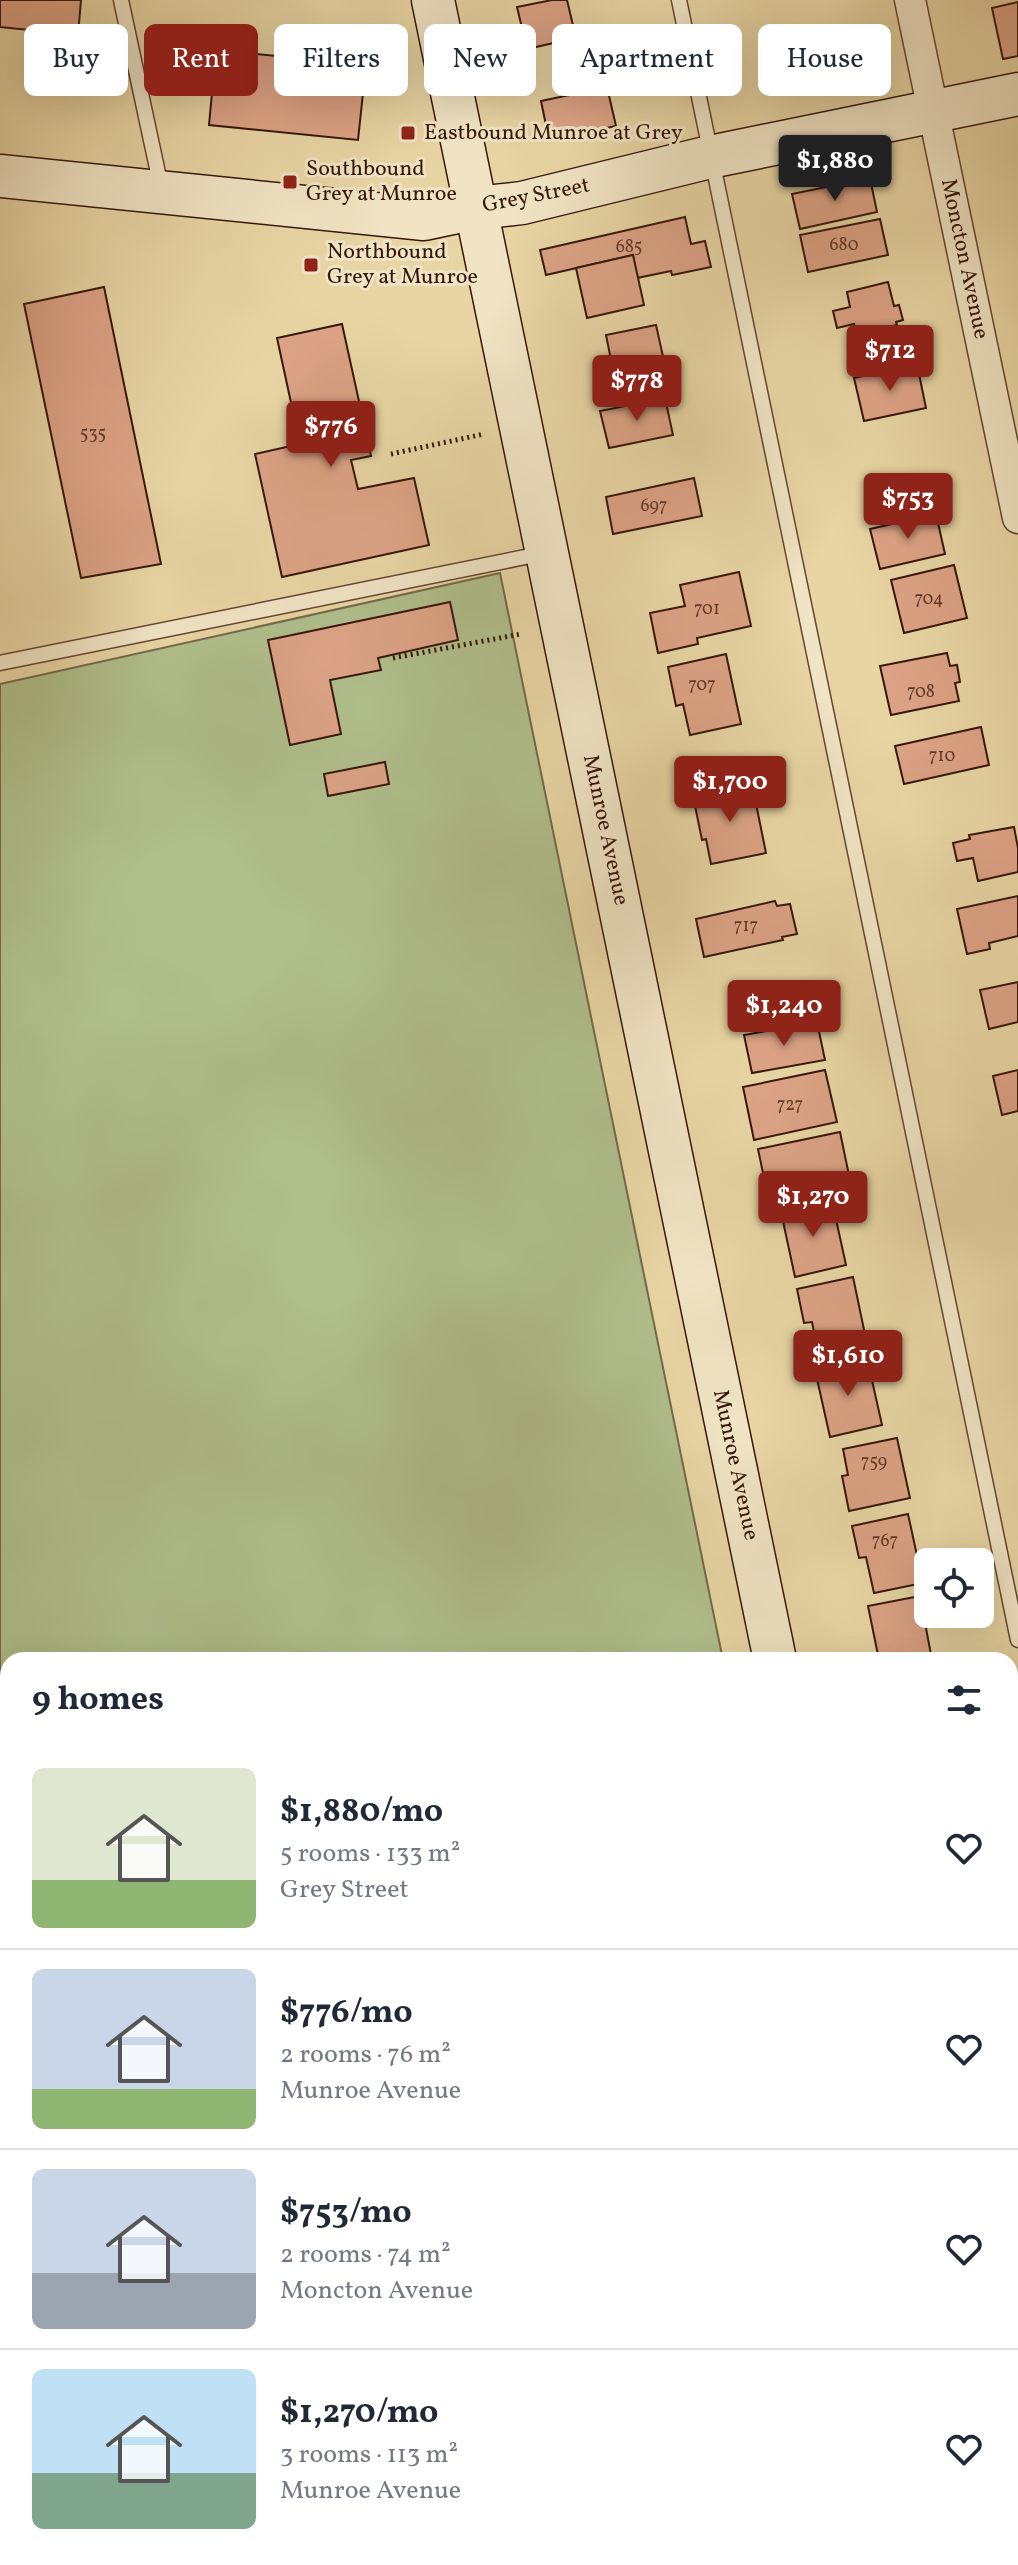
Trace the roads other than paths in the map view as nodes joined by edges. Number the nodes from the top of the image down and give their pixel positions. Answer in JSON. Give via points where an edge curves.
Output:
{"nodes":[{"id":1,"x":121,"y":0,"type":"edge"},
{"id":2,"x":433,"y":0,"type":"edge"},
{"id":3,"x":679,"y":0,"type":"edge"},
{"id":4,"x":910,"y":0,"type":"edge"},
{"id":5,"x":1018,"y":94,"type":"edge"},
{"id":6,"x":933,"y":112,"type":"junction"},
{"id":7,"x":710,"y":157,"type":"junction"},
{"id":8,"x":0,"y":176,"type":"edge"},
{"id":9,"x":162,"y":193,"type":"junction"},
{"id":10,"x":476,"y":208,"type":"junction"},
{"id":11,"x":1018,"y":518,"type":"edge"},
{"id":12,"x":548,"y":552,"type":"junction"},
{"id":13,"x":0,"y":663,"type":"edge"},
{"id":14,"x":1018,"y":1640,"type":"edge"},
{"id":15,"x":773,"y":1652,"type":"edge"}],
"edges":[{"from":1,"to":9,"type":"lane"},
{"from":2,"to":10,"type":"street","name":"Munroe Avenue"},
{"from":3,"to":7,"type":"lane"},
{"from":4,"to":6,"type":"street","name":"Moncton Avenue"},
{"from":5,"to":6,"type":"street","name":"Grey Street"},
{"from":6,"to":7,"type":"street","name":"Grey Street"},
{"from":6,"to":11,"type":"street","name":"Moncton Avenue"},
{"from":7,"to":10,"type":"street","name":"Grey Street","via":[[522,203]]},
{"from":7,"to":14,"type":"lane"},
{"from":8,"to":9,"type":"street","name":"Grey Street"},
{"from":9,"to":10,"type":"street","name":"Grey Street","via":[[424,219]]},
{"from":10,"to":12,"type":"street","name":"Munroe Avenue"},
{"from":12,"to":13,"type":"lane"},
{"from":12,"to":15,"type":"street","name":"Munroe Avenue"}]}
